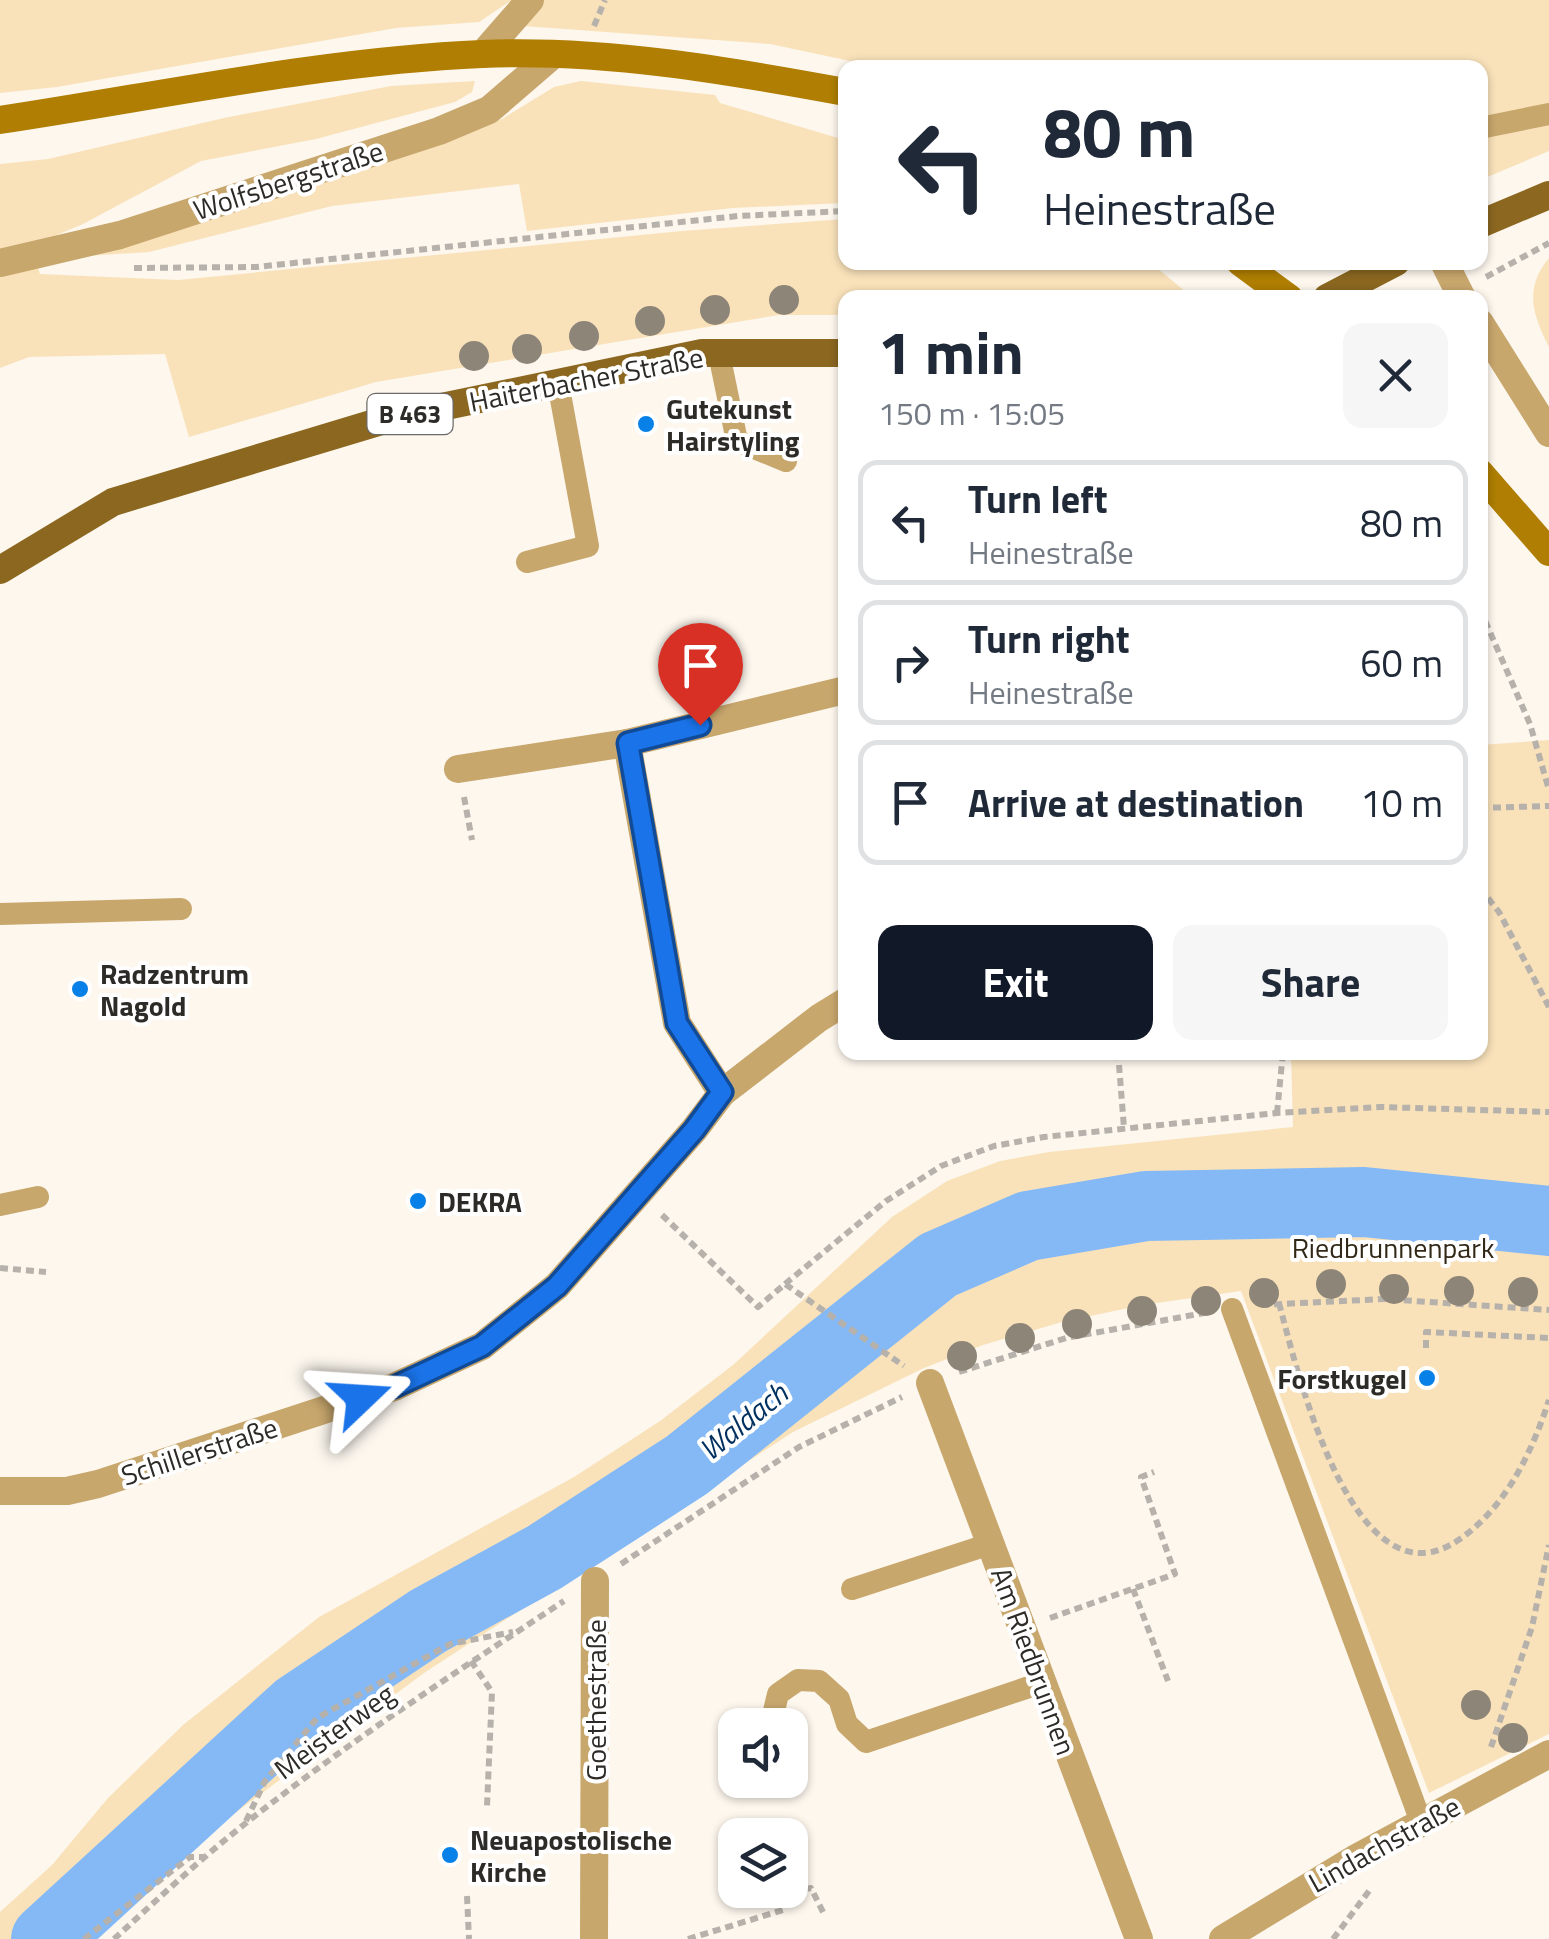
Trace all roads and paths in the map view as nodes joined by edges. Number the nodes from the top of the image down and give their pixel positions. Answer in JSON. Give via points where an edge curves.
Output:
{"nodes":[{"id":1,"x":530,"y":0,"type":"edge"},
{"id":2,"x":483,"y":54,"type":"junction"},
{"id":3,"x":554,"y":54,"type":"junction"},
{"id":4,"x":838,"y":91,"type":"edge"},
{"id":5,"x":1549,"y":114,"type":"edge"},
{"id":6,"x":0,"y":120,"type":"edge"},
{"id":7,"x":1488,"y":126,"type":"edge"},
{"id":8,"x":1549,"y":195,"type":"edge"},
{"id":9,"x":838,"y":212,"type":"edge"},
{"id":10,"x":1488,"y":221,"type":"edge"},
{"id":11,"x":1549,"y":243,"type":"edge"},
{"id":12,"x":0,"y":263,"type":"edge"},
{"id":13,"x":130,"y":268,"type":"dead end"},
{"id":14,"x":1251,"y":270,"type":"edge"},
{"id":15,"x":1381,"y":270,"type":"edge"},
{"id":16,"x":1277,"y":290,"type":"edge"},
{"id":17,"x":1342,"y":290,"type":"edge"},
{"id":18,"x":1469,"y":290,"type":"edge"},
{"id":19,"x":1488,"y":337,"type":"edge"},
{"id":20,"x":838,"y":352,"type":"edge"},
{"id":21,"x":719,"y":354,"type":"junction"},
{"id":22,"x":558,"y":383,"type":"junction"},
{"id":23,"x":1549,"y":433,"type":"edge"},
{"id":24,"x":786,"y":461,"type":"dead end"},
{"id":25,"x":1488,"y":482,"type":"edge"},
{"id":26,"x":1549,"y":552,"type":"edge"},
{"id":27,"x":527,"y":562,"type":"dead end"},
{"id":28,"x":0,"y":570,"type":"edge"},
{"id":29,"x":1488,"y":628,"type":"edge"},
{"id":30,"x":838,"y":692,"type":"edge"},
{"id":31,"x":628,"y":743,"type":"junction"},
{"id":32,"x":458,"y":769,"type":"dead end"},
{"id":33,"x":1549,"y":790,"type":"edge"},
{"id":34,"x":1549,"y":806,"type":"edge"},
{"id":35,"x":1488,"y":808,"type":"edge"},
{"id":36,"x":1488,"y":898,"type":"edge"},
{"id":37,"x":181,"y":909,"type":"dead end"},
{"id":38,"x":0,"y":914,"type":"edge"},
{"id":39,"x":838,"y":1006,"type":"edge"},
{"id":40,"x":1549,"y":1007,"type":"edge"},
{"id":41,"x":1119,"y":1060,"type":"edge"},
{"id":42,"x":1282,"y":1060,"type":"edge"},
{"id":43,"x":722,"y":1092,"type":"junction"},
{"id":44,"x":1549,"y":1112,"type":"edge"},
{"id":45,"x":1276,"y":1113,"type":"junction"},
{"id":46,"x":1124,"y":1128,"type":"junction"},
{"id":47,"x":639,"y":1192,"type":"junction"},
{"id":48,"x":38,"y":1197,"type":"dead end"},
{"id":49,"x":0,"y":1205,"type":"edge"},
{"id":50,"x":0,"y":1268,"type":"edge"},
{"id":51,"x":46,"y":1272,"type":"dead end"},
{"id":52,"x":786,"y":1284,"type":"junction"},
{"id":53,"x":1279,"y":1303,"type":"dead end"},
{"id":54,"x":1495,"y":1304,"type":"dead end"},
{"id":55,"x":1232,"y":1309,"type":"dead end"},
{"id":56,"x":1549,"y":1310,"type":"edge"},
{"id":57,"x":1548,"y":1338,"type":"edge"},
{"id":58,"x":1426,"y":1348,"type":"dead end"},
{"id":59,"x":906,"y":1368,"type":"dead end"},
{"id":60,"x":930,"y":1384,"type":"joint"},
{"id":61,"x":1549,"y":1400,"type":"edge"},
{"id":62,"x":1154,"y":1472,"type":"dead end"},
{"id":63,"x":0,"y":1490,"type":"edge"},
{"id":64,"x":990,"y":1544,"type":"junction"},
{"id":65,"x":1549,"y":1544,"type":"edge"},
{"id":66,"x":1547,"y":1563,"type":"edge"},
{"id":67,"x":596,"y":1581,"type":"junction"},
{"id":68,"x":852,"y":1589,"type":"dead end"},
{"id":69,"x":1133,"y":1589,"type":"junction"},
{"id":70,"x":1021,"y":1628,"type":"junction"},
{"id":71,"x":519,"y":1630,"type":"junction"},
{"id":72,"x":472,"y":1661,"type":"junction"},
{"id":73,"x":1168,"y":1680,"type":"dead end"},
{"id":74,"x":1041,"y":1683,"type":"junction"},
{"id":75,"x":774,"y":1708,"type":"edge"},
{"id":76,"x":1549,"y":1754,"type":"edge"},
{"id":77,"x":1473,"y":1795,"type":"junction"},
{"id":78,"x":486,"y":1806,"type":"dead end"},
{"id":79,"x":1421,"y":1822,"type":"junction"},
{"id":80,"x":245,"y":1824,"type":"junction"},
{"id":81,"x":204,"y":1857,"type":"junction"},
{"id":82,"x":467,"y":1896,"type":"dead end"},
{"id":83,"x":824,"y":1914,"type":"dead end"},
{"id":84,"x":84,"y":1939,"type":"edge"},
{"id":85,"x":114,"y":1939,"type":"edge"},
{"id":86,"x":469,"y":1939,"type":"edge"},
{"id":87,"x":594,"y":1939,"type":"edge"},
{"id":88,"x":688,"y":1939,"type":"edge"},
{"id":89,"x":1138,"y":1939,"type":"edge"},
{"id":90,"x":1223,"y":1939,"type":"edge"}],
"edges":[{"from":1,"to":2,"type":"street"},
{"from":2,"to":3,"type":"main road"},
{"from":2,"to":6,"type":"main road","via":[[370,64]]},
{"from":3,"to":4,"type":"main road","via":[[751,74]]},
{"from":3,"to":12,"type":"street","name":"Wolfsbergstraße","via":[[490,110],[439,131],[120,235]]},
{"from":5,"to":7,"type":"lane"},
{"from":8,"to":10,"type":"main road"},
{"from":9,"to":13,"type":"path","via":[[719,218],[256,267]]},
{"from":11,"to":18,"type":"path"},
{"from":14,"to":16,"type":"main road"},
{"from":15,"to":17,"type":"main road"},
{"from":19,"to":23,"type":"street"},
{"from":20,"to":21,"type":"main road","name":"Haiterbacher Straße","number":"B 463"},
{"from":21,"to":22,"type":"main road","name":"Haiterbacher Straße","number":"B 463"},
{"from":21,"to":24,"type":"lane","via":[[737,441]]},
{"from":22,"to":27,"type":"lane","via":[[588,546]]},
{"from":22,"to":28,"type":"main road","name":"Haiterbacher Straße","number":"B 463","via":[[398,416],[113,502]]},
{"from":25,"to":26,"type":"main road"},
{"from":29,"to":33,"type":"path","via":[[1530,724]]},
{"from":30,"to":31,"type":"street"},
{"from":31,"to":32,"type":"street"},
{"from":31,"to":43,"type":"street","via":[[677,1023]]},
{"from":34,"to":35,"type":"path"},
{"from":36,"to":40,"type":"path"},
{"from":37,"to":38,"type":"lane"},
{"from":39,"to":43,"type":"street","name":"Schillerstraße"},
{"from":41,"to":46,"type":"path"},
{"from":42,"to":45,"type":"path"},
{"from":43,"to":47,"type":"street","name":"Schillerstraße"},
{"from":44,"to":45,"type":"path","via":[[1380,1107]]},
{"from":45,"to":46,"type":"path"},
{"from":46,"to":52,"type":"path","via":[[994,1146],[941,1166]]},
{"from":47,"to":52,"type":"path","via":[[758,1307]]},
{"from":47,"to":63,"type":"street","name":"Schillerstraße","via":[[557,1286],[482,1346],[394,1387],[98,1484],[68,1491]]},
{"from":48,"to":49,"type":"lane"},
{"from":50,"to":51,"type":"path"},
{"from":52,"to":59,"type":"path"},
{"from":53,"to":61,"type":"path","via":[[1317,1434],[1339,1481],[1364,1519],[1388,1542],[1412,1551],[1454,1544],[1479,1526],[1510,1487]]},
{"from":54,"to":56,"type":"path"},
{"from":55,"to":79,"type":"lane"},
{"from":57,"to":58,"type":"path","via":[[1426,1332]]},
{"from":60,"to":64,"type":"street","name":"Am Riedbrunnen"},
{"from":60,"to":67,"type":"path","name":"Meisterweg","via":[[799,1447]]},
{"from":62,"to":69,"type":"path","via":[[1142,1477],[1174,1574]]},
{"from":64,"to":68,"type":"lane"},
{"from":64,"to":70,"type":"street","name":"Am Riedbrunnen"},
{"from":65,"to":66,"type":"path"},
{"from":66,"to":77,"type":"path","via":[[1514,1688]]},
{"from":67,"to":71,"type":"path","name":"Meisterweg"},
{"from":67,"to":87,"type":"street","name":"Goethestraße"},
{"from":69,"to":70,"type":"path"},
{"from":69,"to":73,"type":"path"},
{"from":70,"to":74,"type":"street","name":"Am Riedbrunnen"},
{"from":71,"to":72,"type":"path","name":"Meisterweg"},
{"from":71,"to":80,"type":"path","via":[[450,1644],[317,1718],[265,1780]]},
{"from":72,"to":78,"type":"path","via":[[492,1692]]},
{"from":72,"to":80,"type":"path","name":"Meisterweg"},
{"from":74,"to":75,"type":"lane","via":[[866,1742],[819,1681],[798,1680],[778,1694]]},
{"from":74,"to":89,"type":"street","name":"Am Riedbrunnen"},
{"from":76,"to":77,"type":"street","name":"Lindachstraße"},
{"from":77,"to":79,"type":"street","name":"Lindachstraße"},
{"from":79,"to":90,"type":"street","name":"Lindachstraße"},
{"from":80,"to":81,"type":"path","name":"Meisterweg"},
{"from":81,"to":84,"type":"path","via":[[190,1857]]},
{"from":81,"to":85,"type":"path","name":"Meisterweg"},
{"from":82,"to":86,"type":"path"},
{"from":83,"to":88,"type":"path","via":[[811,1888],[799,1890],[783,1910]]}]}
